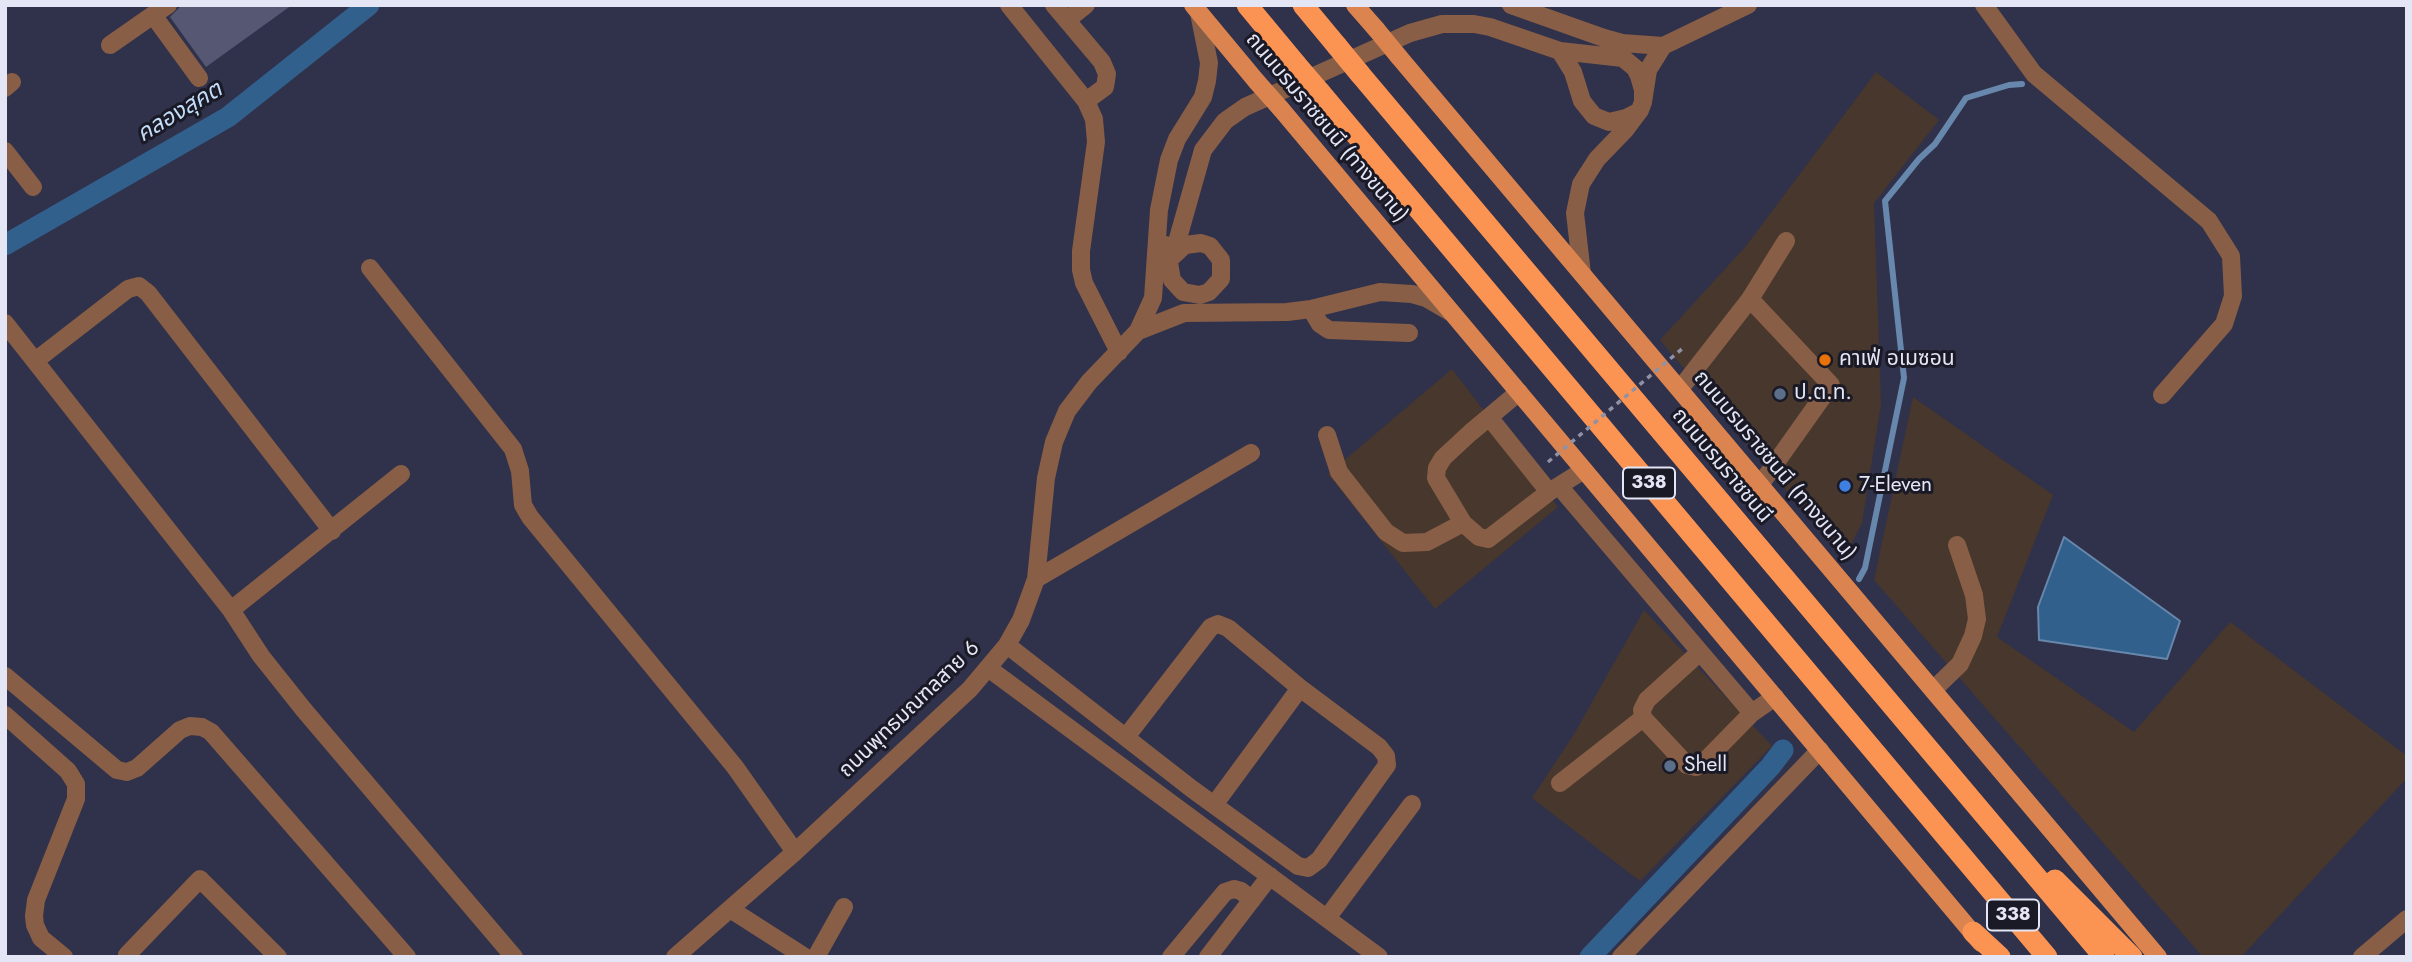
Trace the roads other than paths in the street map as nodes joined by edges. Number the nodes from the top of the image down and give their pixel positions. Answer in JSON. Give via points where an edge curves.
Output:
{"nodes":[{"id":1,"x":1009,"y":5,"type":"edge"},
{"id":2,"x":1054,"y":5,"type":"edge"},
{"id":3,"x":1086,"y":5,"type":"edge"},
{"id":4,"x":1247,"y":5,"type":"edge"},
{"id":5,"x":1303,"y":5,"type":"edge"},
{"id":6,"x":1356,"y":5,"type":"edge"},
{"id":7,"x":1511,"y":5,"type":"edge"},
{"id":8,"x":1748,"y":5,"type":"edge"},
{"id":9,"x":1984,"y":5,"type":"edge"},
{"id":10,"x":1196,"y":9,"type":"edge"},
{"id":11,"x":161,"y":10,"type":"edge"},
{"id":12,"x":1067,"y":20,"type":"junction"},
{"id":13,"x":1604,"y":38,"type":"junction"},
{"id":14,"x":110,"y":45,"type":"dead end"},
{"id":15,"x":1662,"y":46,"type":"junction"},
{"id":16,"x":1560,"y":51,"type":"junction"},
{"id":17,"x":199,"y":78,"type":"dead end"},
{"id":18,"x":1646,"y":82,"type":"junction"},
{"id":19,"x":1086,"y":101,"type":"junction"},
{"id":20,"x":1642,"y":106,"type":"junction"},
{"id":21,"x":5,"y":151,"type":"edge"},
{"id":22,"x":33,"y":187,"type":"dead end"},
{"id":23,"x":1159,"y":210,"type":"junction"},
{"id":24,"x":1786,"y":241,"type":"dead end"},
{"id":25,"x":1171,"y":260,"type":"junction"},
{"id":26,"x":370,"y":268,"type":"dead end"},
{"id":27,"x":1582,"y":274,"type":"junction"},
{"id":28,"x":1200,"y":295,"type":"junction"},
{"id":29,"x":1153,"y":298,"type":"junction"},
{"id":30,"x":1750,"y":299,"type":"junction"},
{"id":31,"x":1311,"y":309,"type":"junction"},
{"id":32,"x":1232,"y":311,"type":"junction"},
{"id":33,"x":1452,"y":313,"type":"junction"},
{"id":34,"x":5,"y":323,"type":"edge"},
{"id":35,"x":1138,"y":331,"type":"junction"},
{"id":36,"x":1409,"y":333,"type":"dead end"},
{"id":37,"x":1119,"y":352,"type":"junction"},
{"id":38,"x":35,"y":361,"type":"junction"},
{"id":39,"x":1679,"y":390,"type":"junction"},
{"id":40,"x":1519,"y":392,"type":"junction"},
{"id":41,"x":2162,"y":395,"type":"dead end"},
{"id":42,"x":1489,"y":417,"type":"junction"},
{"id":43,"x":1327,"y":435,"type":"dead end"},
{"id":44,"x":1251,"y":453,"type":"dead end"},
{"id":45,"x":1584,"y":470,"type":"junction"},
{"id":46,"x":401,"y":474,"type":"dead end"},
{"id":47,"x":1760,"y":485,"type":"junction"},
{"id":48,"x":1554,"y":489,"type":"junction"},
{"id":49,"x":1463,"y":523,"type":"junction"},
{"id":50,"x":332,"y":531,"type":"junction"},
{"id":51,"x":1957,"y":545,"type":"dead end"},
{"id":52,"x":1036,"y":579,"type":"junction"},
{"id":53,"x":231,"y":610,"type":"junction"},
{"id":54,"x":1007,"y":645,"type":"junction"},
{"id":55,"x":1700,"y":652,"type":"junction"},
{"id":56,"x":988,"y":668,"type":"junction"},
{"id":57,"x":5,"y":676,"type":"edge"},
{"id":58,"x":1300,"y":688,"type":"junction"},
{"id":59,"x":1933,"y":690,"type":"junction"},
{"id":60,"x":1775,"y":696,"type":"junction"},
{"id":61,"x":1752,"y":713,"type":"junction"},
{"id":62,"x":5,"y":715,"type":"edge"},
{"id":63,"x":1643,"y":718,"type":"junction"},
{"id":64,"x":1126,"y":737,"type":"junction"},
{"id":65,"x":1820,"y":750,"type":"junction"},
{"id":66,"x":1560,"y":783,"type":"dead end"},
{"id":67,"x":1958,"y":786,"type":"junction"},
{"id":68,"x":1214,"y":804,"type":"junction"},
{"id":69,"x":1412,"y":804,"type":"dead end"},
{"id":70,"x":795,"y":852,"type":"junction"},
{"id":71,"x":1270,"y":876,"type":"junction"},
{"id":72,"x":1252,"y":900,"type":"junction"},
{"id":73,"x":844,"y":908,"type":"dead end"},
{"id":74,"x":730,"y":909,"type":"junction"},
{"id":75,"x":1327,"y":918,"type":"junction"},
{"id":76,"x":2407,"y":919,"type":"edge"},
{"id":77,"x":1973,"y":932,"type":"junction"},
{"id":78,"x":1624,"y":956,"type":"edge"},
{"id":79,"x":64,"y":957,"type":"edge"},
{"id":80,"x":129,"y":957,"type":"edge"},
{"id":81,"x":278,"y":957,"type":"edge"},
{"id":82,"x":407,"y":957,"type":"edge"},
{"id":83,"x":514,"y":957,"type":"edge"},
{"id":84,"x":675,"y":957,"type":"edge"},
{"id":85,"x":805,"y":957,"type":"edge"},
{"id":86,"x":816,"y":957,"type":"edge"},
{"id":87,"x":1171,"y":957,"type":"edge"},
{"id":88,"x":1208,"y":957,"type":"edge"},
{"id":89,"x":1380,"y":957,"type":"edge"},
{"id":90,"x":1992,"y":957,"type":"edge"},
{"id":91,"x":2000,"y":957,"type":"edge"},
{"id":92,"x":2047,"y":957,"type":"edge"},
{"id":93,"x":2104,"y":957,"type":"edge"},
{"id":94,"x":2132,"y":957,"type":"edge"},
{"id":95,"x":2158,"y":957,"type":"edge"},
{"id":96,"x":2362,"y":957,"type":"edge"}],
"edges":[{"from":1,"to":19,"type":"street"},
{"from":2,"to":12,"type":"street"},
{"from":3,"to":12,"type":"street"},
{"from":4,"to":92,"type":"highway","number":"338","bridge":true},
{"from":5,"to":67,"type":"highway","name":"ถนนบรมราชชนนี","number":"338","bridge":true},
{"from":6,"to":27,"type":"main road","name":"ถนนบรมราชชนนี (ทางขนาน)","bridge":true},
{"from":7,"to":13,"type":"street"},
{"from":8,"to":15,"type":"street"},
{"from":9,"to":41,"type":"street","via":[[2034,74],[2209,221],[2231,256],[2233,296],[2224,324]]},
{"from":10,"to":23,"type":"street","name":"ถนนพุทธมณฑลสาย 6","via":[[1209,63],[1207,81],[1169,160]]},
{"from":10,"to":33,"type":"main road","name":"ถนนบรมราชชนนี (ทางขนาน)","number":"338","bridge":true},
{"from":11,"to":14,"type":"street"},
{"from":11,"to":17,"type":"street"},
{"from":12,"to":19,"type":"street","via":[[1107,74],[1105,87]]},
{"from":13,"to":15,"type":"street"},
{"from":13,"to":18,"type":"street","via":[[1638,60]]},
{"from":15,"to":18,"type":"street"},
{"from":16,"to":20,"type":"street","via":[[1623,58],[1639,76]]},
{"from":16,"to":20,"type":"street","via":[[1582,101],[1594,116],[1609,122],[1626,118]]},
{"from":16,"to":25,"type":"street","via":[[1490,27],[1442,24],[1410,33],[1245,107],[1225,121],[1203,150]]},
{"from":18,"to":20,"type":"street"},
{"from":19,"to":37,"type":"street","via":[[1094,119],[1096,142],[1081,270]]},
{"from":20,"to":27,"type":"street","via":[[1581,184],[1575,213]]},
{"from":21,"to":22,"type":"street"},
{"from":23,"to":25,"type":"street"},
{"from":23,"to":29,"type":"street","name":"ถนนพุทธมณฑลสาย 6"},
{"from":24,"to":30,"type":"street"},
{"from":25,"to":28,"type":"street","via":[[1177,287]]},
{"from":25,"to":28,"type":"street","via":[[1185,244],[1193,242],[1217,252],[1221,279]]},
{"from":25,"to":29,"type":"street"},
{"from":26,"to":70,"type":"street","via":[[513,449],[523,505],[530,517],[735,767]]},
{"from":27,"to":39,"type":"main road","name":"ถนนบรมราชชนนี (ทางขนาน)"},
{"from":28,"to":32,"type":"street"},
{"from":29,"to":35,"type":"street","name":"ถนนพุทธมณฑลสาย 6"},
{"from":30,"to":39,"type":"street"},
{"from":30,"to":47,"type":"street","via":[[1831,384]]},
{"from":31,"to":32,"type":"street","name":"ถนนพุทธมณฑลสาย 6"},
{"from":31,"to":33,"type":"street","name":"ถนนพุทธมณฑลสาย 6","via":[[1397,292],[1426,298]]},
{"from":31,"to":36,"type":"street","via":[[1329,330]]},
{"from":32,"to":35,"type":"street","name":"ถนนพุทธมณฑลสาย 6","via":[[1184,313]]},
{"from":33,"to":40,"type":"main road","name":"ถนนบรมราชชนนี (ทางขนาน)","number":"338"},
{"from":34,"to":38,"type":"street"},
{"from":35,"to":37,"type":"street","name":"ถนนพุทธมณฑลสาย 6"},
{"from":37,"to":52,"type":"street","name":"ถนนพุทธมณฑลสาย 6","via":[[1067,411],[1054,442]]},
{"from":38,"to":50,"type":"street","via":[[128,289],[139,286]]},
{"from":38,"to":53,"type":"street"},
{"from":39,"to":47,"type":"main road","name":"ถนนบรมราชชนนี (ทางขนาน)"},
{"from":40,"to":42,"type":"street"},
{"from":40,"to":45,"type":"main road","name":"ถนนบรมราชชนนี (ทางขนาน)","number":"338"},
{"from":42,"to":48,"type":"street"},
{"from":42,"to":49,"type":"street","via":[[1437,468],[1436,478]]},
{"from":43,"to":49,"type":"street","via":[[1339,472],[1386,532],[1402,543],[1427,542]]},
{"from":44,"to":52,"type":"street"},
{"from":45,"to":48,"type":"street"},
{"from":45,"to":60,"type":"main road","name":"ถนนบรมราชชนนี (ทางขนาน)","number":"338"},
{"from":46,"to":50,"type":"street"},
{"from":47,"to":59,"type":"main road","name":"ถนนบรมราชชนนี (ทางขนาน)"},
{"from":48,"to":49,"type":"street","via":[[1488,539]]},
{"from":48,"to":55,"type":"street"},
{"from":50,"to":53,"type":"street"},
{"from":51,"to":59,"type":"street","via":[[1977,619],[1961,663]]},
{"from":52,"to":54,"type":"street","name":"ถนนพุทธมณฑลสาย 6"},
{"from":53,"to":83,"type":"street","via":[[304,710]]},
{"from":54,"to":56,"type":"street","name":"ถนนพุทธมณฑลสาย 6"},
{"from":54,"to":64,"type":"street"},
{"from":55,"to":61,"type":"street"},
{"from":55,"to":63,"type":"street","via":[[1647,700]]},
{"from":56,"to":70,"type":"street","name":"ถนนพุทธมณฑลสาย 6"},
{"from":56,"to":71,"type":"street"},
{"from":57,"to":82,"type":"street","via":[[117,770],[137,768],[180,730],[190,726],[211,732]]},
{"from":58,"to":64,"type":"street","via":[[1218,624],[1199,640]]},
{"from":58,"to":68,"type":"street"},
{"from":58,"to":68,"type":"street","via":[[1379,747],[1387,765],[1319,860],[1308,867],[1297,866]]},
{"from":59,"to":95,"type":"main road","name":"ถนนบรมราชชนนี (ทางขนาน)"},
{"from":60,"to":61,"type":"street"},
{"from":60,"to":65,"type":"main road","name":"ถนนบรมราชชนนี (ทางขนาน)","number":"338"},
{"from":61,"to":63,"type":"street","via":[[1696,767],[1687,765]]},
{"from":62,"to":79,"type":"street","via":[[68,771],[76,784],[76,799],[36,900],[34,916],[41,937]]},
{"from":63,"to":66,"type":"street"},
{"from":64,"to":68,"type":"street"},
{"from":65,"to":77,"type":"main road","name":"ถนนบรมราชชนนี (ทางขนาน)","number":"338"},
{"from":65,"to":78,"type":"street"},
{"from":67,"to":93,"type":"highway","name":"ถนนบรมราชชนนี","number":"338"},
{"from":67,"to":94,"type":"highway"},
{"from":69,"to":75,"type":"street"},
{"from":70,"to":74,"type":"street","name":"ถนนพุทธมณฑลสาย 6"},
{"from":71,"to":72,"type":"street"},
{"from":71,"to":75,"type":"street"},
{"from":72,"to":87,"type":"street","via":[[1241,891],[1225,892]]},
{"from":72,"to":88,"type":"street"},
{"from":73,"to":86,"type":"street"},
{"from":74,"to":84,"type":"street","name":"ถนนพุทธมณฑลสาย 6"},
{"from":74,"to":85,"type":"street"},
{"from":75,"to":89,"type":"street"},
{"from":76,"to":96,"type":"street"},
{"from":77,"to":90,"type":"main road","name":"ถนนบรมราชชนนี (ทางขนาน)","number":"338"},
{"from":77,"to":91,"type":"highway"},
{"from":80,"to":81,"type":"street","via":[[200,879]]}]}
